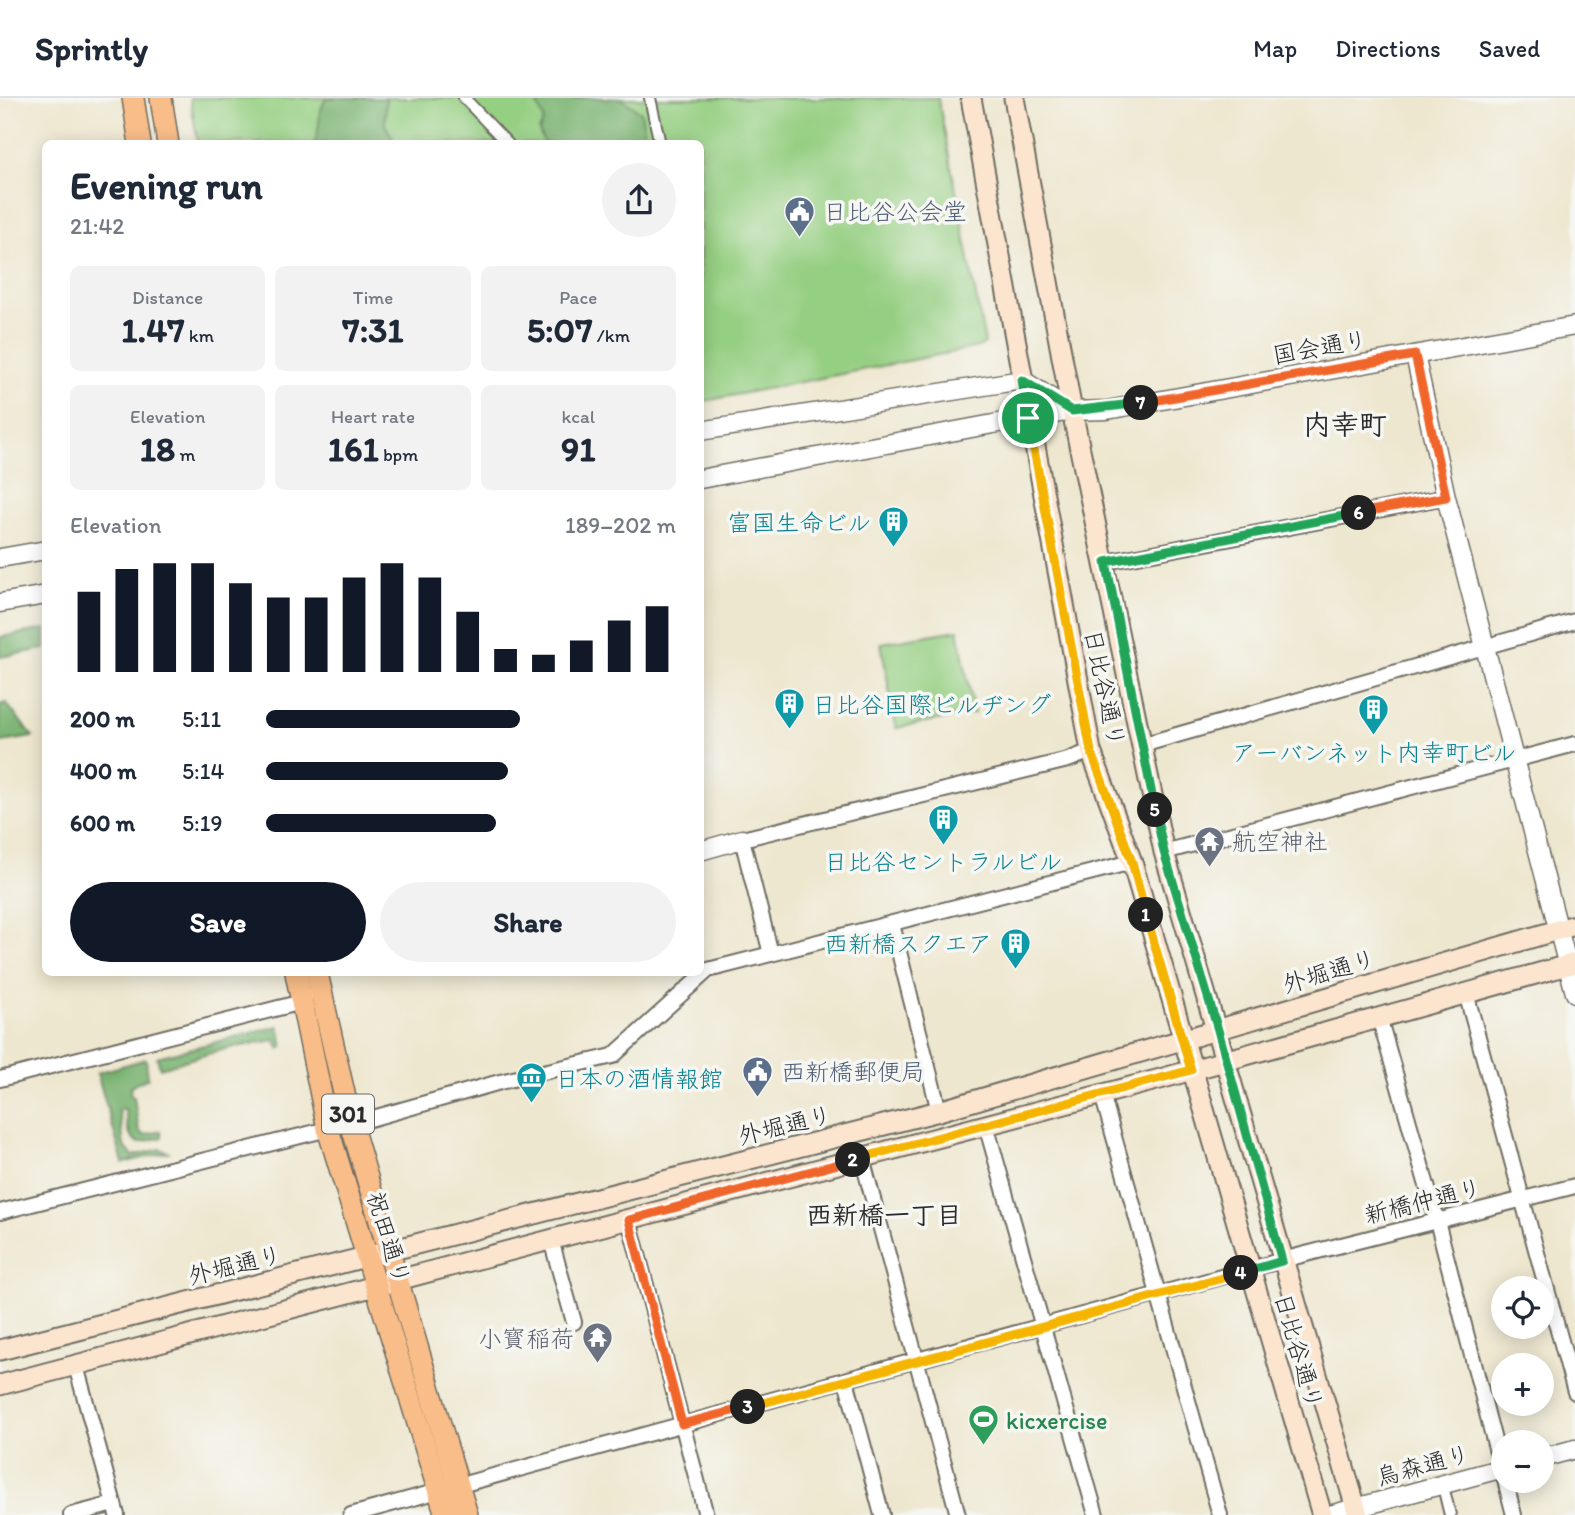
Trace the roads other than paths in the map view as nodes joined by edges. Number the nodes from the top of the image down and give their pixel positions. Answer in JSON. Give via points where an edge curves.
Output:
{"nodes":[{"id":1,"x":133,"y":98,"type":"edge"},
{"id":2,"x":161,"y":98,"type":"edge"},
{"id":3,"x":464,"y":98,"type":"edge"},
{"id":4,"x":650,"y":98,"type":"edge"},
{"id":5,"x":971,"y":98,"type":"edge"},
{"id":6,"x":1014,"y":98,"type":"edge"},
{"id":7,"x":139,"y":140,"type":"edge"},
{"id":8,"x":167,"y":140,"type":"edge"},
{"id":9,"x":504,"y":140,"type":"edge"},
{"id":10,"x":659,"y":140,"type":"edge"},
{"id":11,"x":1575,"y":326,"type":"edge"},
{"id":12,"x":1415,"y":355,"type":"junction"},
{"id":13,"x":1022,"y":380,"type":"junction"},
{"id":14,"x":1072,"y":411,"type":"junction"},
{"id":15,"x":1028,"y":418,"type":"junction"},
{"id":16,"x":704,"y":430,"type":"edge"},
{"id":17,"x":704,"y":478,"type":"edge"},
{"id":18,"x":1446,"y":497,"type":"junction"},
{"id":19,"x":42,"y":551,"type":"edge"},
{"id":20,"x":0,"y":558,"type":"edge"},
{"id":21,"x":1106,"y":562,"type":"junction"},
{"id":22,"x":42,"y":596,"type":"edge"},
{"id":23,"x":0,"y":603,"type":"edge"},
{"id":24,"x":1575,"y":621,"type":"edge"},
{"id":25,"x":1484,"y":647,"type":"junction"},
{"id":26,"x":1575,"y":744,"type":"edge"},
{"id":27,"x":1142,"y":745,"type":"junction"},
{"id":28,"x":1091,"y":751,"type":"junction"},
{"id":29,"x":1514,"y":760,"type":"junction"},
{"id":30,"x":741,"y":839,"type":"junction"},
{"id":31,"x":704,"y":849,"type":"edge"},
{"id":32,"x":1164,"y":852,"type":"junction"},
{"id":33,"x":1132,"y":862,"type":"junction"},
{"id":34,"x":892,"y":924,"type":"junction"},
{"id":35,"x":1567,"y":927,"type":"edge"},
{"id":36,"x":771,"y":954,"type":"junction"},
{"id":37,"x":1571,"y":964,"type":"edge"},
{"id":38,"x":704,"y":974,"type":"edge"},
{"id":39,"x":701,"y":976,"type":"edge"},
{"id":40,"x":311,"y":980,"type":"edge"},
{"id":41,"x":1465,"y":993,"type":"junction"},
{"id":42,"x":1575,"y":993,"type":"edge"},
{"id":43,"x":1379,"y":1017,"type":"junction"},
{"id":44,"x":1218,"y":1030,"type":"junction"},
{"id":45,"x":1182,"y":1041,"type":"junction"},
{"id":46,"x":1226,"y":1060,"type":"junction"},
{"id":47,"x":1191,"y":1070,"type":"junction"},
{"id":48,"x":0,"y":1079,"type":"edge"},
{"id":49,"x":1102,"y":1094,"type":"junction"},
{"id":50,"x":939,"y":1111,"type":"junction"},
{"id":51,"x":352,"y":1124,"type":"junction"},
{"id":52,"x":986,"y":1125,"type":"junction"},
{"id":53,"x":328,"y":1129,"type":"junction"},
{"id":54,"x":862,"y":1158,"type":"junction"},
{"id":55,"x":1575,"y":1186,"type":"edge"},
{"id":56,"x":1522,"y":1199,"type":"junction"},
{"id":57,"x":0,"y":1212,"type":"edge"},
{"id":58,"x":629,"y":1220,"type":"junction"},
{"id":59,"x":1437,"y":1222,"type":"junction"},
{"id":60,"x":551,"y":1240,"type":"junction"},
{"id":61,"x":389,"y":1252,"type":"junction"},
{"id":62,"x":367,"y":1258,"type":"junction"},
{"id":63,"x":1282,"y":1261,"type":"junction"},
{"id":64,"x":1250,"y":1270,"type":"junction"},
{"id":65,"x":397,"y":1281,"type":"junction"},
{"id":66,"x":376,"y":1287,"type":"junction"},
{"id":67,"x":1158,"y":1295,"type":"junction"},
{"id":68,"x":574,"y":1322,"type":"dead end"},
{"id":69,"x":1045,"y":1326,"type":"junction"},
{"id":70,"x":0,"y":1350,"type":"edge"},
{"id":71,"x":917,"y":1360,"type":"junction"},
{"id":72,"x":76,"y":1366,"type":"junction"},
{"id":73,"x":846,"y":1380,"type":"junction"},
{"id":74,"x":0,"y":1385,"type":"edge"},
{"id":75,"x":1575,"y":1392,"type":"edge"},
{"id":76,"x":682,"y":1424,"type":"junction"},
{"id":77,"x":1492,"y":1430,"type":"edge"},
{"id":78,"x":1575,"y":1449,"type":"edge"},
{"id":79,"x":1554,"y":1455,"type":"edge"},
{"id":80,"x":1491,"y":1476,"type":"edge"},
{"id":81,"x":1443,"y":1486,"type":"junction"},
{"id":82,"x":448,"y":1488,"type":"junction"},
{"id":83,"x":1508,"y":1493,"type":"edge"},
{"id":84,"x":115,"y":1509,"type":"edge"},
{"id":85,"x":1357,"y":1512,"type":"edge"},
{"id":86,"x":71,"y":1515,"type":"edge"},
{"id":87,"x":351,"y":1515,"type":"edge"},
{"id":88,"x":446,"y":1515,"type":"edge"},
{"id":89,"x":467,"y":1515,"type":"edge"},
{"id":90,"x":706,"y":1515,"type":"edge"},
{"id":91,"x":882,"y":1515,"type":"edge"},
{"id":92,"x":958,"y":1515,"type":"edge"},
{"id":93,"x":1096,"y":1515,"type":"edge"},
{"id":94,"x":1220,"y":1515,"type":"edge"},
{"id":95,"x":1322,"y":1515,"type":"edge"},
{"id":96,"x":1330,"y":1515,"type":"edge"},
{"id":97,"x":1450,"y":1515,"type":"edge"},
{"id":98,"x":1514,"y":1515,"type":"edge"}],
"edges":[{"from":1,"to":7,"type":"main road"},
{"from":2,"to":8,"type":"main road"},
{"from":3,"to":9,"type":"street"},
{"from":4,"to":10,"type":"street"},
{"from":5,"to":13,"type":"main road","name":"日比谷通り"},
{"from":6,"to":14,"type":"main road","name":"日比谷通り"},
{"from":11,"to":12,"type":"street","name":"国会通り"},
{"from":12,"to":14,"type":"street","name":"国会通り","via":[[1107,410]]},
{"from":12,"to":18,"type":"street"},
{"from":13,"to":14,"type":"street"},
{"from":13,"to":15,"type":"main road","name":"日比谷通り"},
{"from":13,"to":16,"type":"street"},
{"from":14,"to":15,"type":"street","name":"国会通り"},
{"from":14,"to":21,"type":"main road","name":"日比谷通り"},
{"from":15,"to":17,"type":"street","name":"国会通り"},
{"from":15,"to":28,"type":"main road","name":"日比谷通り"},
{"from":18,"to":21,"type":"street"},
{"from":18,"to":25,"type":"street"},
{"from":19,"to":20,"type":"street"},
{"from":21,"to":27,"type":"main road","name":"日比谷通り"},
{"from":22,"to":23,"type":"street"},
{"from":24,"to":25,"type":"street"},
{"from":25,"to":27,"type":"street"},
{"from":25,"to":29,"type":"street"},
{"from":26,"to":29,"type":"street"},
{"from":27,"to":32,"type":"main road","name":"日比谷通り"},
{"from":28,"to":30,"type":"street"},
{"from":28,"to":33,"type":"main road","name":"日比谷通り"},
{"from":29,"to":32,"type":"street"},
{"from":29,"to":35,"type":"street"},
{"from":30,"to":31,"type":"street"},
{"from":30,"to":36,"type":"street"},
{"from":32,"to":44,"type":"main road","name":"日比谷通り"},
{"from":33,"to":34,"type":"street"},
{"from":33,"to":45,"type":"main road","name":"日比谷通り"},
{"from":34,"to":36,"type":"street"},
{"from":34,"to":50,"type":"street"},
{"from":35,"to":37,"type":"street"},
{"from":35,"to":44,"type":"main road","name":"外堀通り"},
{"from":36,"to":38,"type":"street"},
{"from":37,"to":41,"type":"main road","name":"外堀通り"},
{"from":37,"to":42,"type":"street"},
{"from":39,"to":51,"type":"street","via":[[613,1056]]},
{"from":40,"to":48,"type":"street"},
{"from":40,"to":51,"type":"main road","name":"祝田通り","number":"301"},
{"from":40,"to":53,"type":"main road","name":"祝田通り","number":"301"},
{"from":41,"to":43,"type":"main road","name":"外堀通り"},
{"from":41,"to":56,"type":"street"},
{"from":43,"to":46,"type":"main road","name":"外堀通り"},
{"from":43,"to":59,"type":"street"},
{"from":44,"to":45,"type":"main road","name":"外堀通り"},
{"from":44,"to":46,"type":"main road","name":"日比谷通り"},
{"from":45,"to":47,"type":"main road","name":"日比谷通り"},
{"from":45,"to":50,"type":"main road","name":"外堀通り"},
{"from":46,"to":47,"type":"main road","name":"外堀通り"},
{"from":46,"to":63,"type":"main road","name":"日比谷通り"},
{"from":47,"to":49,"type":"main road","name":"外堀通り"},
{"from":47,"to":64,"type":"main road","name":"日比谷通り"},
{"from":49,"to":52,"type":"main road","name":"外堀通り"},
{"from":49,"to":67,"type":"street"},
{"from":50,"to":61,"type":"main road","name":"外堀通り"},
{"from":51,"to":61,"type":"main road","name":"祝田通り","number":"301"},
{"from":52,"to":54,"type":"main road","name":"外堀通り"},
{"from":52,"to":69,"type":"street"},
{"from":53,"to":57,"type":"street"},
{"from":53,"to":62,"type":"main road","name":"祝田通り","number":"301"},
{"from":54,"to":58,"type":"main road","name":"外堀通り"},
{"from":54,"to":71,"type":"street"},
{"from":55,"to":56,"type":"street","name":"新橋仲通り"},
{"from":56,"to":59,"type":"street","name":"新橋仲通り"},
{"from":56,"to":75,"type":"street"},
{"from":58,"to":60,"type":"main road","name":"外堀通り"},
{"from":58,"to":76,"type":"street"},
{"from":59,"to":63,"type":"street","name":"新橋仲通り"},
{"from":59,"to":77,"type":"street"},
{"from":60,"to":65,"type":"main road","name":"外堀通り"},
{"from":60,"to":68,"type":"street"},
{"from":61,"to":62,"type":"main road","name":"外堀通り"},
{"from":61,"to":65,"type":"main road","name":"祝田通り","number":"301"},
{"from":62,"to":66,"type":"main road","name":"祝田通り","number":"301"},
{"from":62,"to":70,"type":"main road","name":"外堀通り"},
{"from":63,"to":64,"type":"street","name":"新橋仲通り"},
{"from":63,"to":85,"type":"main road","name":"日比谷通り"},
{"from":64,"to":67,"type":"street","name":"新橋仲通り"},
{"from":64,"to":95,"type":"main road","name":"日比谷通り"},
{"from":65,"to":66,"type":"main road","name":"外堀通り"},
{"from":65,"to":82,"type":"main road","name":"祝田通り","number":"301"},
{"from":66,"to":72,"type":"main road","name":"外堀通り"},
{"from":66,"to":82,"type":"main road","name":"祝田通り","number":"301"},
{"from":67,"to":69,"type":"street","name":"新橋仲通り"},
{"from":67,"to":94,"type":"street"},
{"from":69,"to":71,"type":"street","name":"新橋仲通り"},
{"from":69,"to":93,"type":"street"},
{"from":71,"to":73,"type":"street","name":"新橋仲通り"},
{"from":71,"to":92,"type":"street"},
{"from":72,"to":74,"type":"main road","name":"外堀通り"},
{"from":72,"to":84,"type":"street"},
{"from":73,"to":76,"type":"street","name":"新橋仲通り"},
{"from":73,"to":91,"type":"street"},
{"from":76,"to":82,"type":"street","name":"新橋仲通り"},
{"from":76,"to":90,"type":"street"},
{"from":78,"to":79,"type":"street"},
{"from":80,"to":81,"type":"street","name":"烏森通り"},
{"from":81,"to":85,"type":"street","name":"烏森通り"},
{"from":81,"to":97,"type":"street"},
{"from":82,"to":87,"type":"street","name":"新橋仲通り"},
{"from":82,"to":88,"type":"main road","name":"祝田通り","number":"301"},
{"from":82,"to":89,"type":"main road","name":"祝田通り","number":"301"},
{"from":83,"to":98,"type":"street"},
{"from":84,"to":86,"type":"street"},
{"from":85,"to":96,"type":"street","name":"烏森通り"}]}
